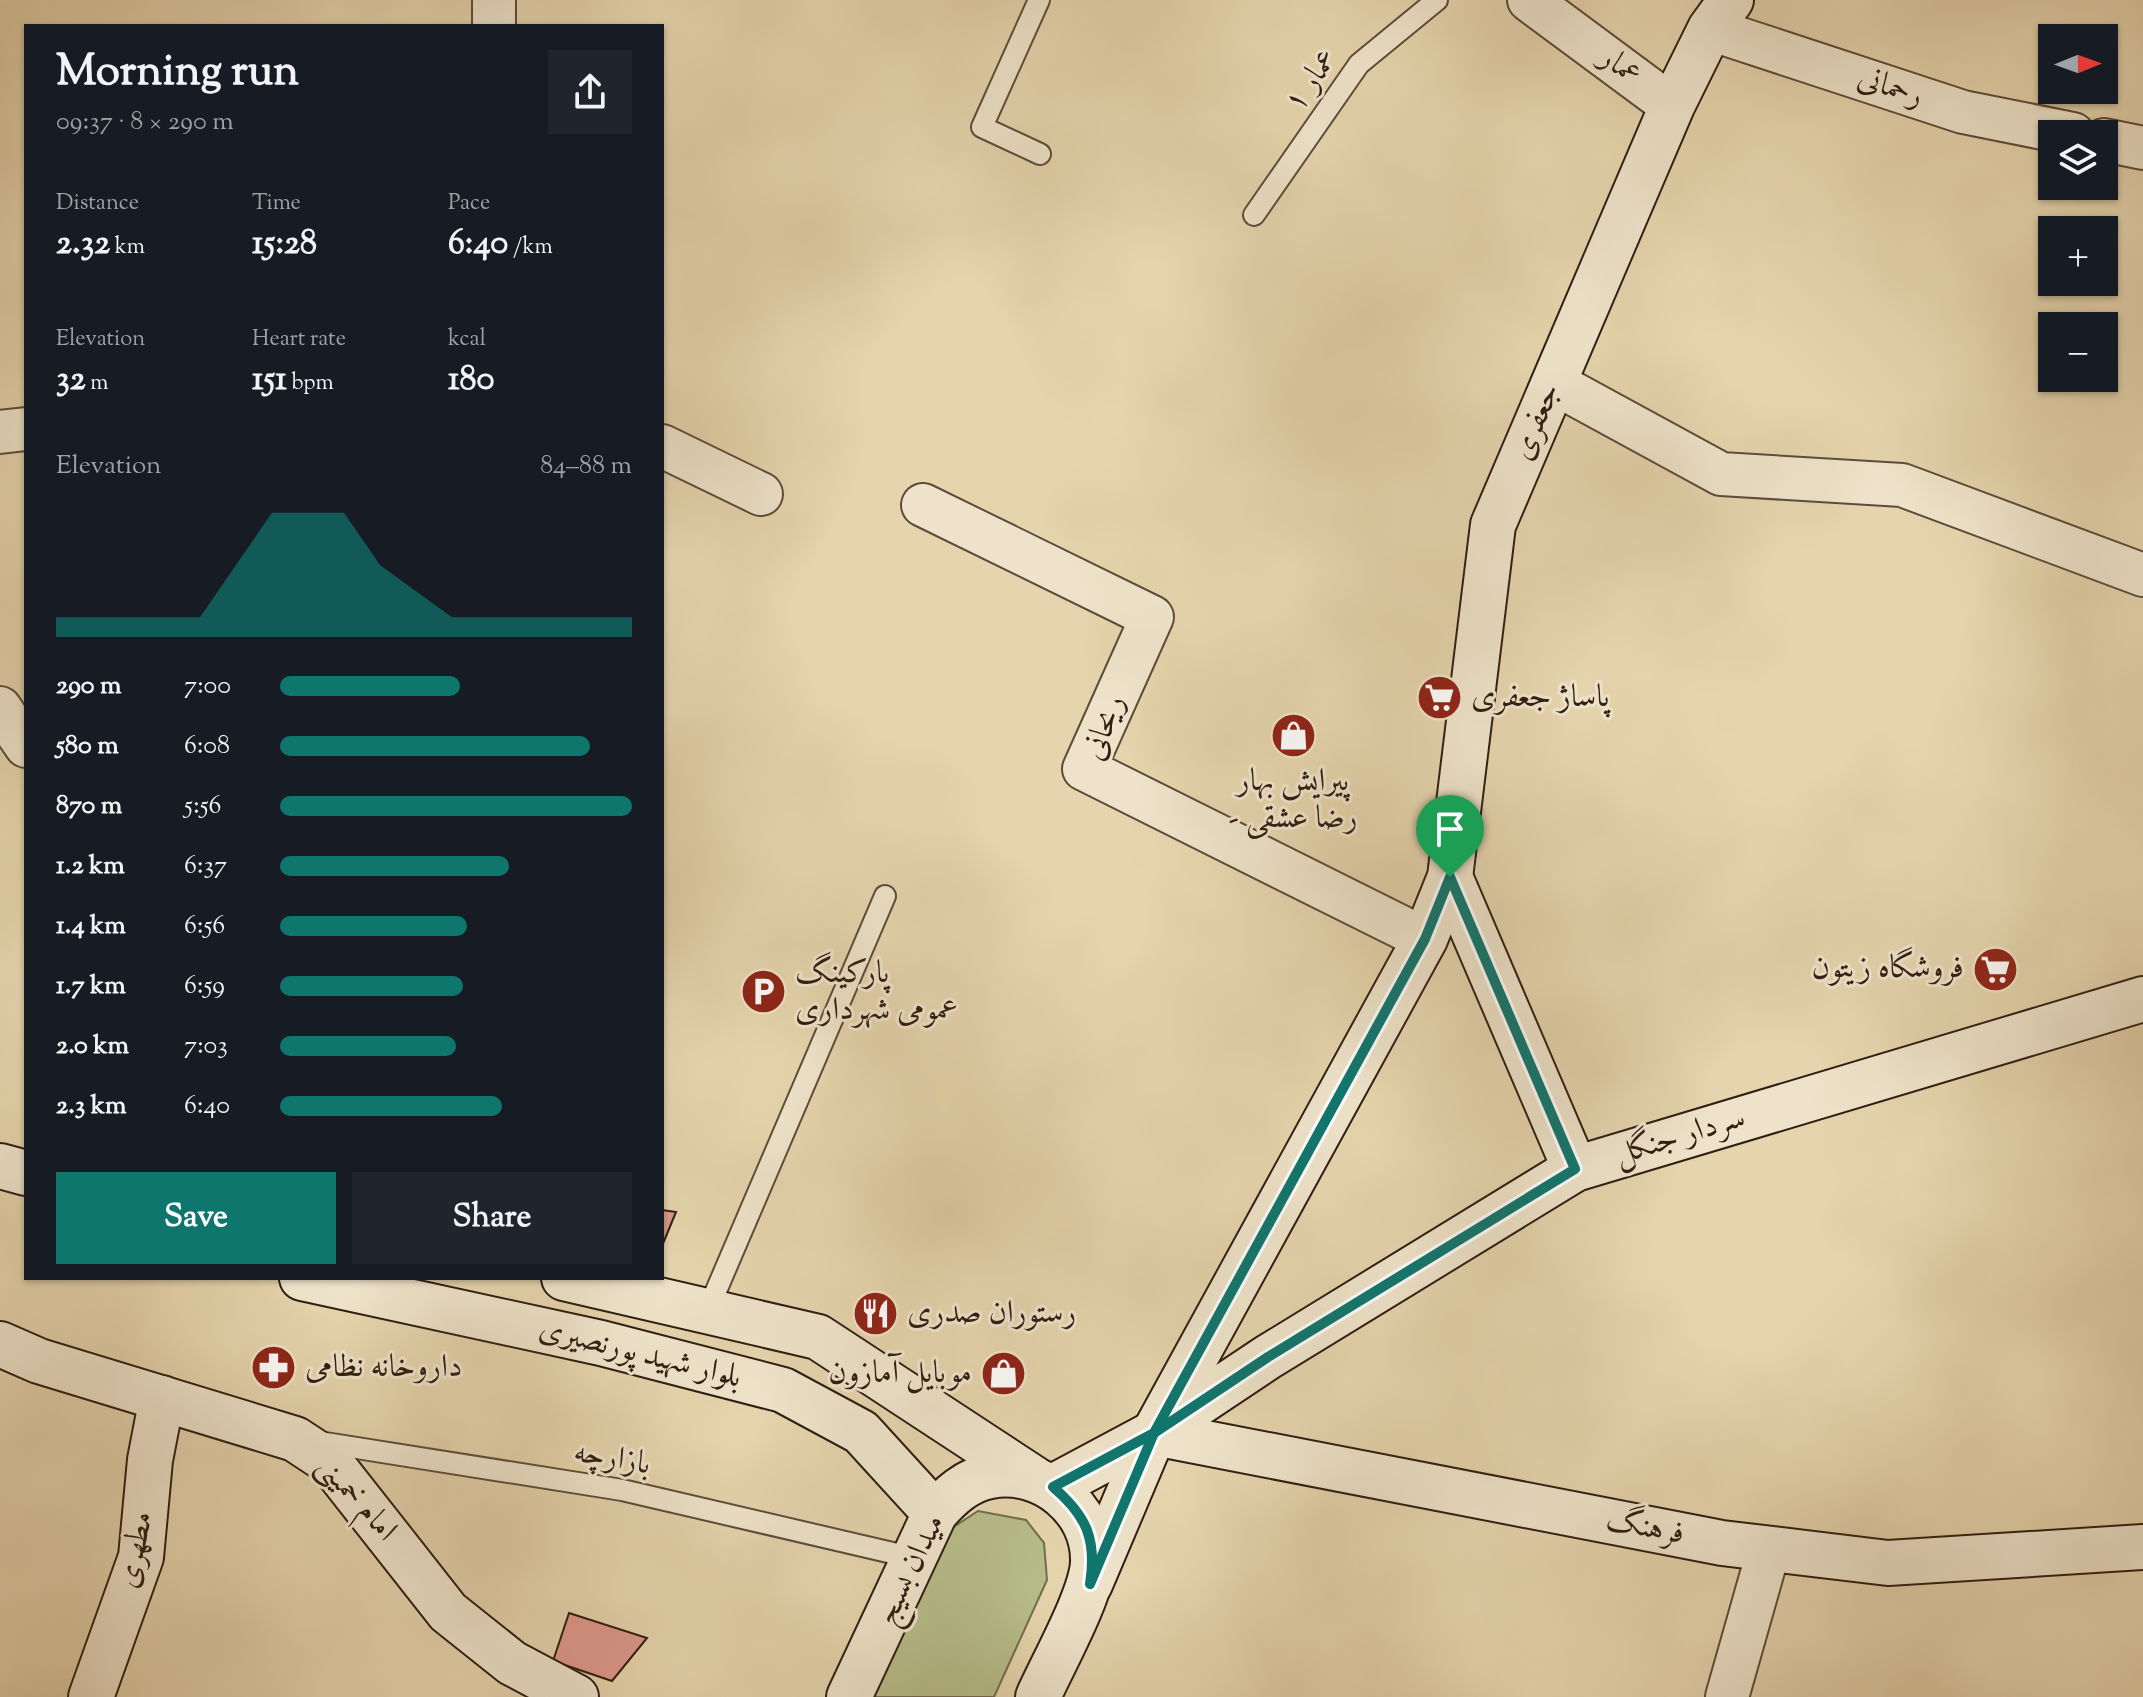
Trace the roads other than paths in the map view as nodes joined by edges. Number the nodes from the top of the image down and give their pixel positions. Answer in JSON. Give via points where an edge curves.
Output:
{"nodes":[{"id":1,"x":494,"y":0,"type":"edge"},
{"id":2,"x":1039,"y":0,"type":"edge"},
{"id":3,"x":1437,"y":0,"type":"edge"},
{"id":4,"x":1529,"y":0,"type":"edge"},
{"id":5,"x":1720,"y":14,"type":"edge"},
{"id":6,"x":494,"y":24,"type":"edge"},
{"id":7,"x":1672,"y":106,"type":"junction"},
{"id":8,"x":2038,"y":127,"type":"edge"},
{"id":9,"x":2118,"y":143,"type":"edge"},
{"id":10,"x":2143,"y":148,"type":"edge"},
{"id":11,"x":1040,"y":154,"type":"dead end"},
{"id":12,"x":1254,"y":215,"type":"dead end"},
{"id":13,"x":1554,"y":383,"type":"junction"},
{"id":14,"x":24,"y":429,"type":"edge"},
{"id":15,"x":0,"y":432,"type":"edge"},
{"id":16,"x":664,"y":447,"type":"edge"},
{"id":17,"x":761,"y":494,"type":"dead end"},
{"id":18,"x":923,"y":505,"type":"dead end"},
{"id":19,"x":2143,"y":575,"type":"edge"},
{"id":20,"x":0,"y":708,"type":"edge"},
{"id":21,"x":24,"y":743,"type":"edge"},
{"id":22,"x":1450,"y":877,"type":"junction"},
{"id":23,"x":885,"y":896,"type":"dead end"},
{"id":24,"x":1425,"y":939,"type":"junction"},
{"id":25,"x":2143,"y":999,"type":"edge"},
{"id":26,"x":0,"y":1166,"type":"edge"},
{"id":27,"x":1575,"y":1169,"type":"junction"},
{"id":28,"x":24,"y":1172,"type":"edge"},
{"id":29,"x":311,"y":1280,"type":"edge"},
{"id":30,"x":572,"y":1280,"type":"edge"},
{"id":31,"x":707,"y":1312,"type":"junction"},
{"id":32,"x":0,"y":1344,"type":"edge"},
{"id":33,"x":162,"y":1398,"type":"junction"},
{"id":34,"x":1154,"y":1433,"type":"junction"},
{"id":35,"x":295,"y":1439,"type":"junction"},
{"id":36,"x":1043,"y":1483,"type":"junction"},
{"id":37,"x":935,"y":1513,"type":"junction"},
{"id":38,"x":2143,"y":1547,"type":"edge"},
{"id":39,"x":1769,"y":1549,"type":"junction"},
{"id":40,"x":914,"y":1558,"type":"junction"},
{"id":41,"x":1090,"y":1584,"type":"junction"},
{"id":42,"x":91,"y":1697,"type":"edge"},
{"id":43,"x":576,"y":1697,"type":"edge"},
{"id":44,"x":849,"y":1697,"type":"edge"},
{"id":45,"x":1038,"y":1697,"type":"edge"},
{"id":46,"x":1727,"y":1697,"type":"edge"}],
"edges":[{"from":1,"to":6,"type":"street"},
{"from":2,"to":11,"type":"lane","via":[[982,127]]},
{"from":3,"to":12,"type":"lane","name":"عمار ۱","via":[[1359,64]]},
{"from":4,"to":7,"type":"street","name":"عمار"},
{"from":5,"to":7,"type":"main road","name":"جعفری"},
{"from":5,"to":8,"type":"street","name":"رحمانی","via":[[1963,112]]},
{"from":7,"to":13,"type":"main road","name":"جعفری"},
{"from":9,"to":10,"type":"street"},
{"from":13,"to":19,"type":"street","via":[[1721,474],[1902,485]]},
{"from":13,"to":22,"type":"main road","name":"جعفری","via":[[1493,525]]},
{"from":14,"to":15,"type":"street"},
{"from":16,"to":17,"type":"street"},
{"from":18,"to":24,"type":"street","name":"ریحانی","via":[[1152,617],[1084,769]]},
{"from":20,"to":21,"type":"street"},
{"from":22,"to":24,"type":"main road","name":"جعفری"},
{"from":22,"to":27,"type":"main road"},
{"from":23,"to":31,"type":"lane"},
{"from":24,"to":34,"type":"main road","name":"جعفری"},
{"from":25,"to":27,"type":"main road","name":"سردار جنگل"},
{"from":26,"to":28,"type":"main road"},
{"from":27,"to":34,"type":"main road","name":"سردار جنگل"},
{"from":29,"to":37,"type":"main road","name":"بلوار شهید پورنصیری","via":[[601,1343],[783,1390],[861,1432]]},
{"from":30,"to":31,"type":"main road","name":"بلوار شهید پورنصیری"},
{"from":31,"to":36,"type":"main road","name":"بلوار شهید پورنصیری","via":[[818,1337]]},
{"from":32,"to":33,"type":"main road","name":"امام خمینی"},
{"from":33,"to":35,"type":"main road","name":"امام خمینی"},
{"from":33,"to":42,"type":"main road","name":"مطهری","via":[[141,1557]]},
{"from":34,"to":36,"type":"main road","name":"سردار جنگل"},
{"from":34,"to":39,"type":"main road","name":"فرهنگ"},
{"from":34,"to":41,"type":"main road"},
{"from":35,"to":40,"type":"lane","name":"بازارچه","via":[[622,1490]]},
{"from":35,"to":43,"type":"main road","name":"امام خمینی","via":[[330,1462],[448,1612],[512,1663]]},
{"from":36,"to":37,"type":"main road","name":"میدان بسیج","via":[[988,1476],[949,1496]]},
{"from":36,"to":41,"type":"main road","via":[[1076,1511],[1091,1540]]},
{"from":37,"to":40,"type":"main road","name":"میدان بسیج"},
{"from":38,"to":39,"type":"main road","name":"فرهنگ","via":[[1888,1563]]},
{"from":39,"to":46,"type":"street"},
{"from":40,"to":44,"type":"main road","name":"میدان بسیج"},
{"from":41,"to":45,"type":"main road"}]}
